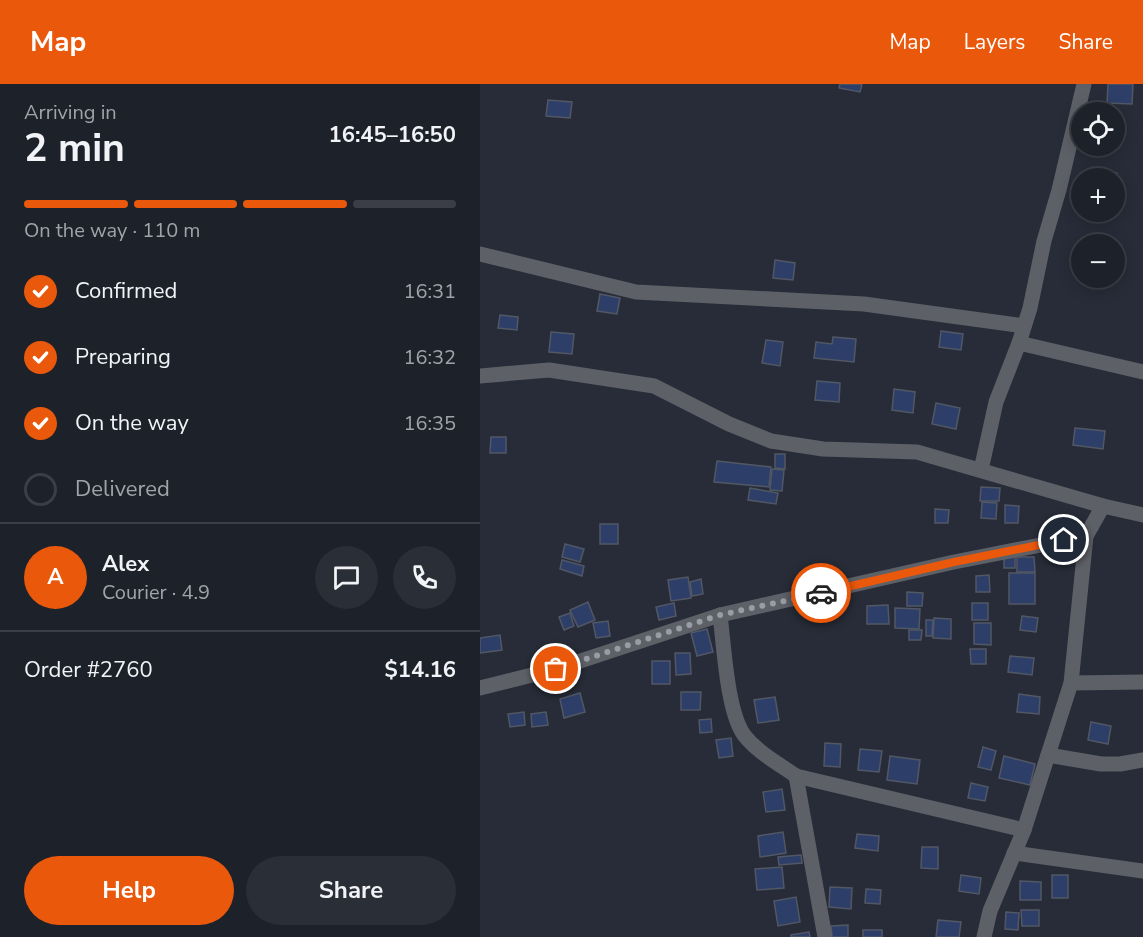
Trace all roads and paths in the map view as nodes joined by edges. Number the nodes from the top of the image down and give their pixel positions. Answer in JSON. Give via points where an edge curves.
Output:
{"nodes":[{"id":1,"x":1084,"y":84,"type":"edge"},
{"id":2,"x":480,"y":254,"type":"edge"},
{"id":3,"x":1024,"y":326,"type":"junction"},
{"id":4,"x":1019,"y":343,"type":"junction"},
{"id":5,"x":1143,"y":372,"type":"edge"},
{"id":6,"x":480,"y":376,"type":"edge"},
{"id":7,"x":981,"y":471,"type":"junction"},
{"id":8,"x":1103,"y":506,"type":"junction"},
{"id":9,"x":1143,"y":515,"type":"edge"},
{"id":10,"x":1086,"y":536,"type":"junction"},
{"id":11,"x":720,"y":615,"type":"junction"},
{"id":12,"x":1143,"y":682,"type":"edge"},
{"id":13,"x":1071,"y":683,"type":"junction"},
{"id":14,"x":480,"y":688,"type":"edge"},
{"id":15,"x":1048,"y":755,"type":"junction"},
{"id":16,"x":1143,"y":760,"type":"edge"},
{"id":17,"x":796,"y":776,"type":"junction"},
{"id":18,"x":1024,"y":830,"type":"junction"},
{"id":19,"x":1014,"y":853,"type":"junction"},
{"id":20,"x":1143,"y":871,"type":"edge"},
{"id":21,"x":825,"y":937,"type":"edge"},
{"id":22,"x":984,"y":937,"type":"edge"}],
"edges":[{"from":1,"to":3,"type":"street"},
{"from":2,"to":3,"type":"street","via":[[636,292],[864,304]]},
{"from":3,"to":4,"type":"street"},
{"from":4,"to":5,"type":"street"},
{"from":4,"to":7,"type":"street","via":[[996,402]]},
{"from":6,"to":7,"type":"street","via":[[549,370],[654,386],[771,441],[823,449],[917,452]]},
{"from":7,"to":8,"type":"street"},
{"from":8,"to":9,"type":"street"},
{"from":8,"to":10,"type":"street"},
{"from":10,"to":11,"type":"street"},
{"from":10,"to":13,"type":"street"},
{"from":11,"to":14,"type":"street","via":[[556,669]]},
{"from":11,"to":17,"type":"street","via":[[732,704],[744,734]]},
{"from":12,"to":13,"type":"street"},
{"from":13,"to":15,"type":"street"},
{"from":15,"to":16,"type":"street","via":[[1101,764]]},
{"from":15,"to":18,"type":"street"},
{"from":17,"to":18,"type":"street"},
{"from":17,"to":21,"type":"street"},
{"from":18,"to":19,"type":"street"},
{"from":19,"to":20,"type":"street"},
{"from":19,"to":22,"type":"street","via":[[990,911]]}]}
